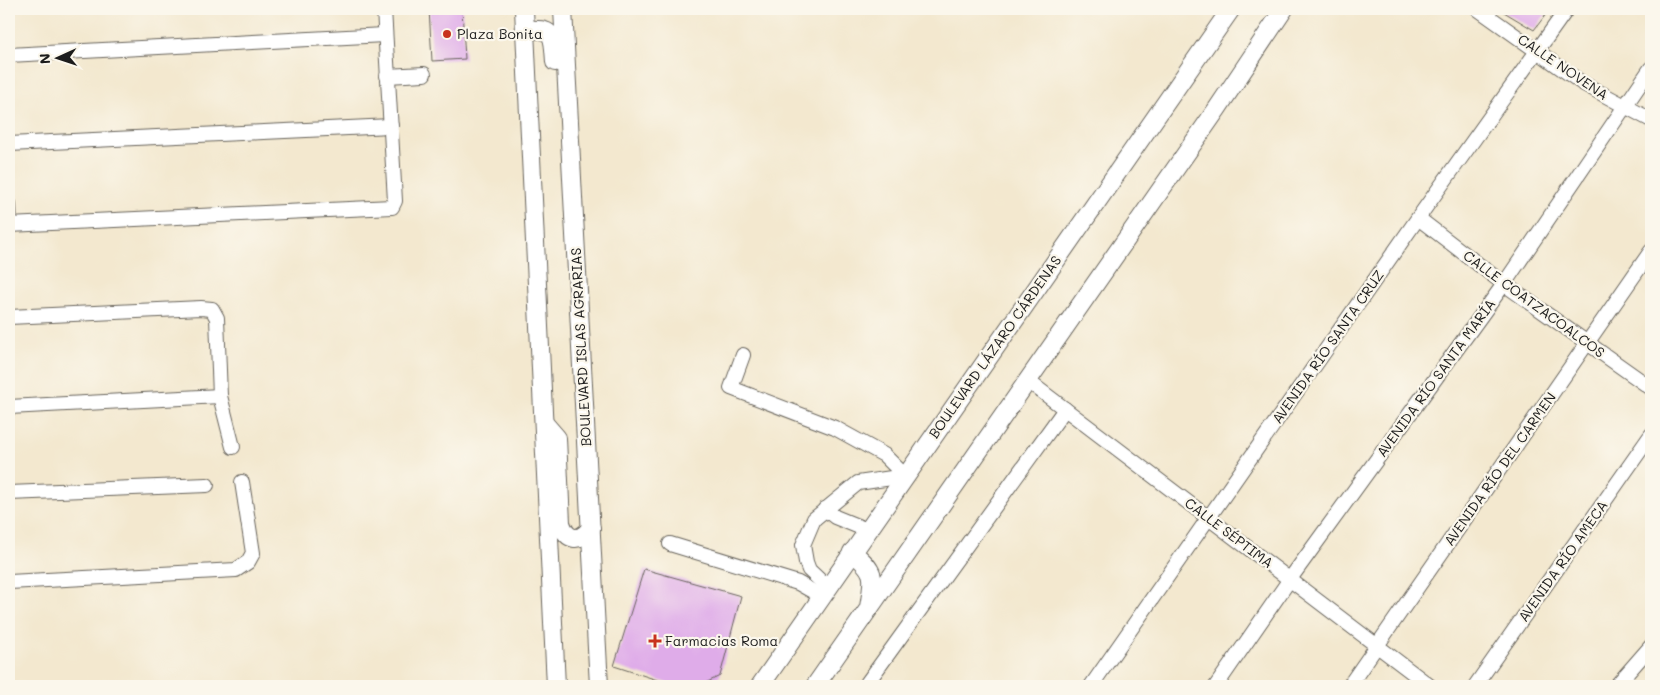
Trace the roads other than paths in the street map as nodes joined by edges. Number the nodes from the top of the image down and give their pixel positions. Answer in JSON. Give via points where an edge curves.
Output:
{"nodes":[{"id":1,"x":384,"y":9,"type":"edge"},
{"id":2,"x":524,"y":9,"type":"edge"},
{"id":3,"x":563,"y":9,"type":"edge"},
{"id":4,"x":1230,"y":9,"type":"edge"},
{"id":5,"x":1284,"y":9,"type":"edge"},
{"id":6,"x":1478,"y":9,"type":"edge"},
{"id":7,"x":1567,"y":9,"type":"edge"},
{"id":8,"x":525,"y":30,"type":"junction"},
{"id":9,"x":384,"y":35,"type":"junction"},
{"id":10,"x":1538,"y":52,"type":"junction"},
{"id":11,"x":9,"y":54,"type":"edge"},
{"id":12,"x":1651,"y":68,"type":"edge"},
{"id":13,"x":424,"y":74,"type":"dead end"},
{"id":14,"x":387,"y":76,"type":"junction"},
{"id":15,"x":1624,"y":106,"type":"junction"},
{"id":16,"x":569,"y":112,"type":"junction"},
{"id":17,"x":1651,"y":120,"type":"edge"},
{"id":18,"x":391,"y":126,"type":"junction"},
{"id":19,"x":9,"y":144,"type":"edge"},
{"id":20,"x":9,"y":204,"type":"edge"},
{"id":21,"x":1418,"y":218,"type":"junction"},
{"id":22,"x":9,"y":225,"type":"edge"},
{"id":23,"x":1651,"y":251,"type":"edge"},
{"id":24,"x":1504,"y":284,"type":"junction"},
{"id":25,"x":9,"y":317,"type":"edge"},
{"id":26,"x":1588,"y":342,"type":"junction"},
{"id":27,"x":743,"y":355,"type":"dead end"},
{"id":28,"x":1028,"y":381,"type":"junction"},
{"id":29,"x":1651,"y":388,"type":"edge"},
{"id":30,"x":220,"y":396,"type":"junction"},
{"id":31,"x":9,"y":407,"type":"edge"},
{"id":32,"x":1065,"y":409,"type":"junction"},
{"id":33,"x":544,"y":423,"type":"junction"},
{"id":34,"x":1651,"y":435,"type":"edge"},
{"id":35,"x":233,"y":447,"type":"dead end"},
{"id":36,"x":905,"y":476,"type":"junction"},
{"id":37,"x":242,"y":482,"type":"dead end"},
{"id":38,"x":207,"y":485,"type":"dead end"},
{"id":39,"x":9,"y":493,"type":"edge"},
{"id":40,"x":825,"y":509,"type":"junction"},
{"id":41,"x":1209,"y":517,"type":"junction"},
{"id":42,"x":591,"y":528,"type":"junction"},
{"id":43,"x":867,"y":530,"type":"junction"},
{"id":44,"x":670,"y":544,"type":"dead end"},
{"id":45,"x":852,"y":552,"type":"junction"},
{"id":46,"x":1290,"y":579,"type":"junction"},
{"id":47,"x":9,"y":582,"type":"edge"},
{"id":48,"x":824,"y":592,"type":"junction"},
{"id":49,"x":868,"y":610,"type":"junction"},
{"id":50,"x":1377,"y":646,"type":"junction"},
{"id":51,"x":1651,"y":646,"type":"edge"},
{"id":52,"x":556,"y":686,"type":"edge"},
{"id":53,"x":599,"y":686,"type":"edge"},
{"id":54,"x":760,"y":686,"type":"edge"},
{"id":55,"x":815,"y":686,"type":"edge"},
{"id":56,"x":865,"y":686,"type":"edge"},
{"id":57,"x":1091,"y":686,"type":"edge"},
{"id":58,"x":1216,"y":686,"type":"edge"},
{"id":59,"x":1349,"y":686,"type":"edge"},
{"id":60,"x":1430,"y":686,"type":"edge"},
{"id":61,"x":1475,"y":686,"type":"edge"},
{"id":62,"x":1616,"y":686,"type":"edge"}],
"edges":[{"from":1,"to":9,"type":"street"},
{"from":2,"to":8,"type":"main road"},
{"from":3,"to":16,"type":"main road","name":"BOULEVARD ISLAS AGRARIAS"},
{"from":4,"to":36,"type":"main road","name":"BOULEVARD LÁZARO CÁRDENAS"},
{"from":5,"to":28,"type":"main road"},
{"from":6,"to":10,"type":"street","name":"CALLE NOVENA"},
{"from":7,"to":10,"type":"street","name":"AVENIDA RÍO SANTA CRUZ"},
{"from":8,"to":16,"type":"main road","via":[[544,29],[551,34],[556,86]]},
{"from":8,"to":33,"type":"main road"},
{"from":9,"to":11,"type":"street"},
{"from":9,"to":14,"type":"street"},
{"from":10,"to":15,"type":"street","name":"CALLE NOVENA","via":[[1582,83]]},
{"from":10,"to":21,"type":"street","name":"AVENIDA RÍO SANTA CRUZ"},
{"from":12,"to":15,"type":"street","name":"AVENIDA RÍO SANTA MARÍA"},
{"from":13,"to":14,"type":"street"},
{"from":14,"to":18,"type":"street"},
{"from":15,"to":17,"type":"street","name":"CALLE NOVENA"},
{"from":15,"to":24,"type":"street","name":"AVENIDA RÍO SANTA MARÍA"},
{"from":16,"to":42,"type":"main road","name":"BOULEVARD ISLAS AGRARIAS"},
{"from":18,"to":19,"type":"street"},
{"from":18,"to":22,"type":"street","via":[[395,201],[392,207]]},
{"from":20,"to":22,"type":"street"},
{"from":21,"to":24,"type":"street","name":"CALLE COATZACOALCOS"},
{"from":21,"to":41,"type":"street","name":"AVENIDA RÍO SANTA CRUZ"},
{"from":23,"to":26,"type":"street","name":"AVENIDA RÍO DEL CARMEN"},
{"from":24,"to":26,"type":"street","name":"CALLE COATZACOALCOS"},
{"from":24,"to":46,"type":"street","name":"AVENIDA RÍO SANTA MARÍA"},
{"from":25,"to":30,"type":"street","via":[[212,309],[217,318]]},
{"from":26,"to":29,"type":"street","name":"CALLE COATZACOALCOS"},
{"from":26,"to":50,"type":"street","name":"AVENIDA RÍO DEL CARMEN"},
{"from":27,"to":36,"type":"street","via":[[731,388],[835,428],[884,454]]},
{"from":28,"to":32,"type":"street","name":"CALLE SÉPTIMA"},
{"from":28,"to":49,"type":"main road"},
{"from":30,"to":31,"type":"street"},
{"from":30,"to":35,"type":"street"},
{"from":32,"to":41,"type":"street","name":"CALLE SÉPTIMA"},
{"from":32,"to":56,"type":"street"},
{"from":33,"to":42,"type":"main road","via":[[557,438],[561,523],[565,533],[579,539]]},
{"from":33,"to":52,"type":"main road"},
{"from":34,"to":61,"type":"street","name":"AVENIDA RÍO AMECA"},
{"from":36,"to":40,"type":"street","via":[[858,483]]},
{"from":36,"to":43,"type":"main road","name":"BOULEVARD LÁZARO CÁRDENAS"},
{"from":37,"to":47,"type":"street","via":[[253,552],[248,562],[236,570]]},
{"from":38,"to":39,"type":"street"},
{"from":40,"to":43,"type":"street","via":[[835,517]]},
{"from":40,"to":48,"type":"street","via":[[809,528],[803,545],[809,570]]},
{"from":41,"to":46,"type":"street","name":"CALLE SÉPTIMA"},
{"from":41,"to":57,"type":"street","name":"AVENIDA RÍO SANTA CRUZ"},
{"from":42,"to":53,"type":"main road","name":"BOULEVARD ISLAS AGRARIAS"},
{"from":43,"to":45,"type":"main road","name":"BOULEVARD LÁZARO CÁRDENAS"},
{"from":44,"to":48,"type":"street"},
{"from":45,"to":48,"type":"main road","name":"BOULEVARD LÁZARO CÁRDENAS"},
{"from":45,"to":49,"type":"main road","via":[[871,570]]},
{"from":46,"to":50,"type":"street","name":"CALLE SÉPTIMA"},
{"from":46,"to":58,"type":"street","name":"AVENIDA RÍO SANTA MARÍA"},
{"from":48,"to":54,"type":"main road","name":"BOULEVARD LÁZARO CÁRDENAS"},
{"from":49,"to":55,"type":"main road"},
{"from":50,"to":59,"type":"street","name":"AVENIDA RÍO DEL CARMEN"},
{"from":50,"to":60,"type":"street","name":"CALLE SÉPTIMA"},
{"from":51,"to":62,"type":"street"}]}
